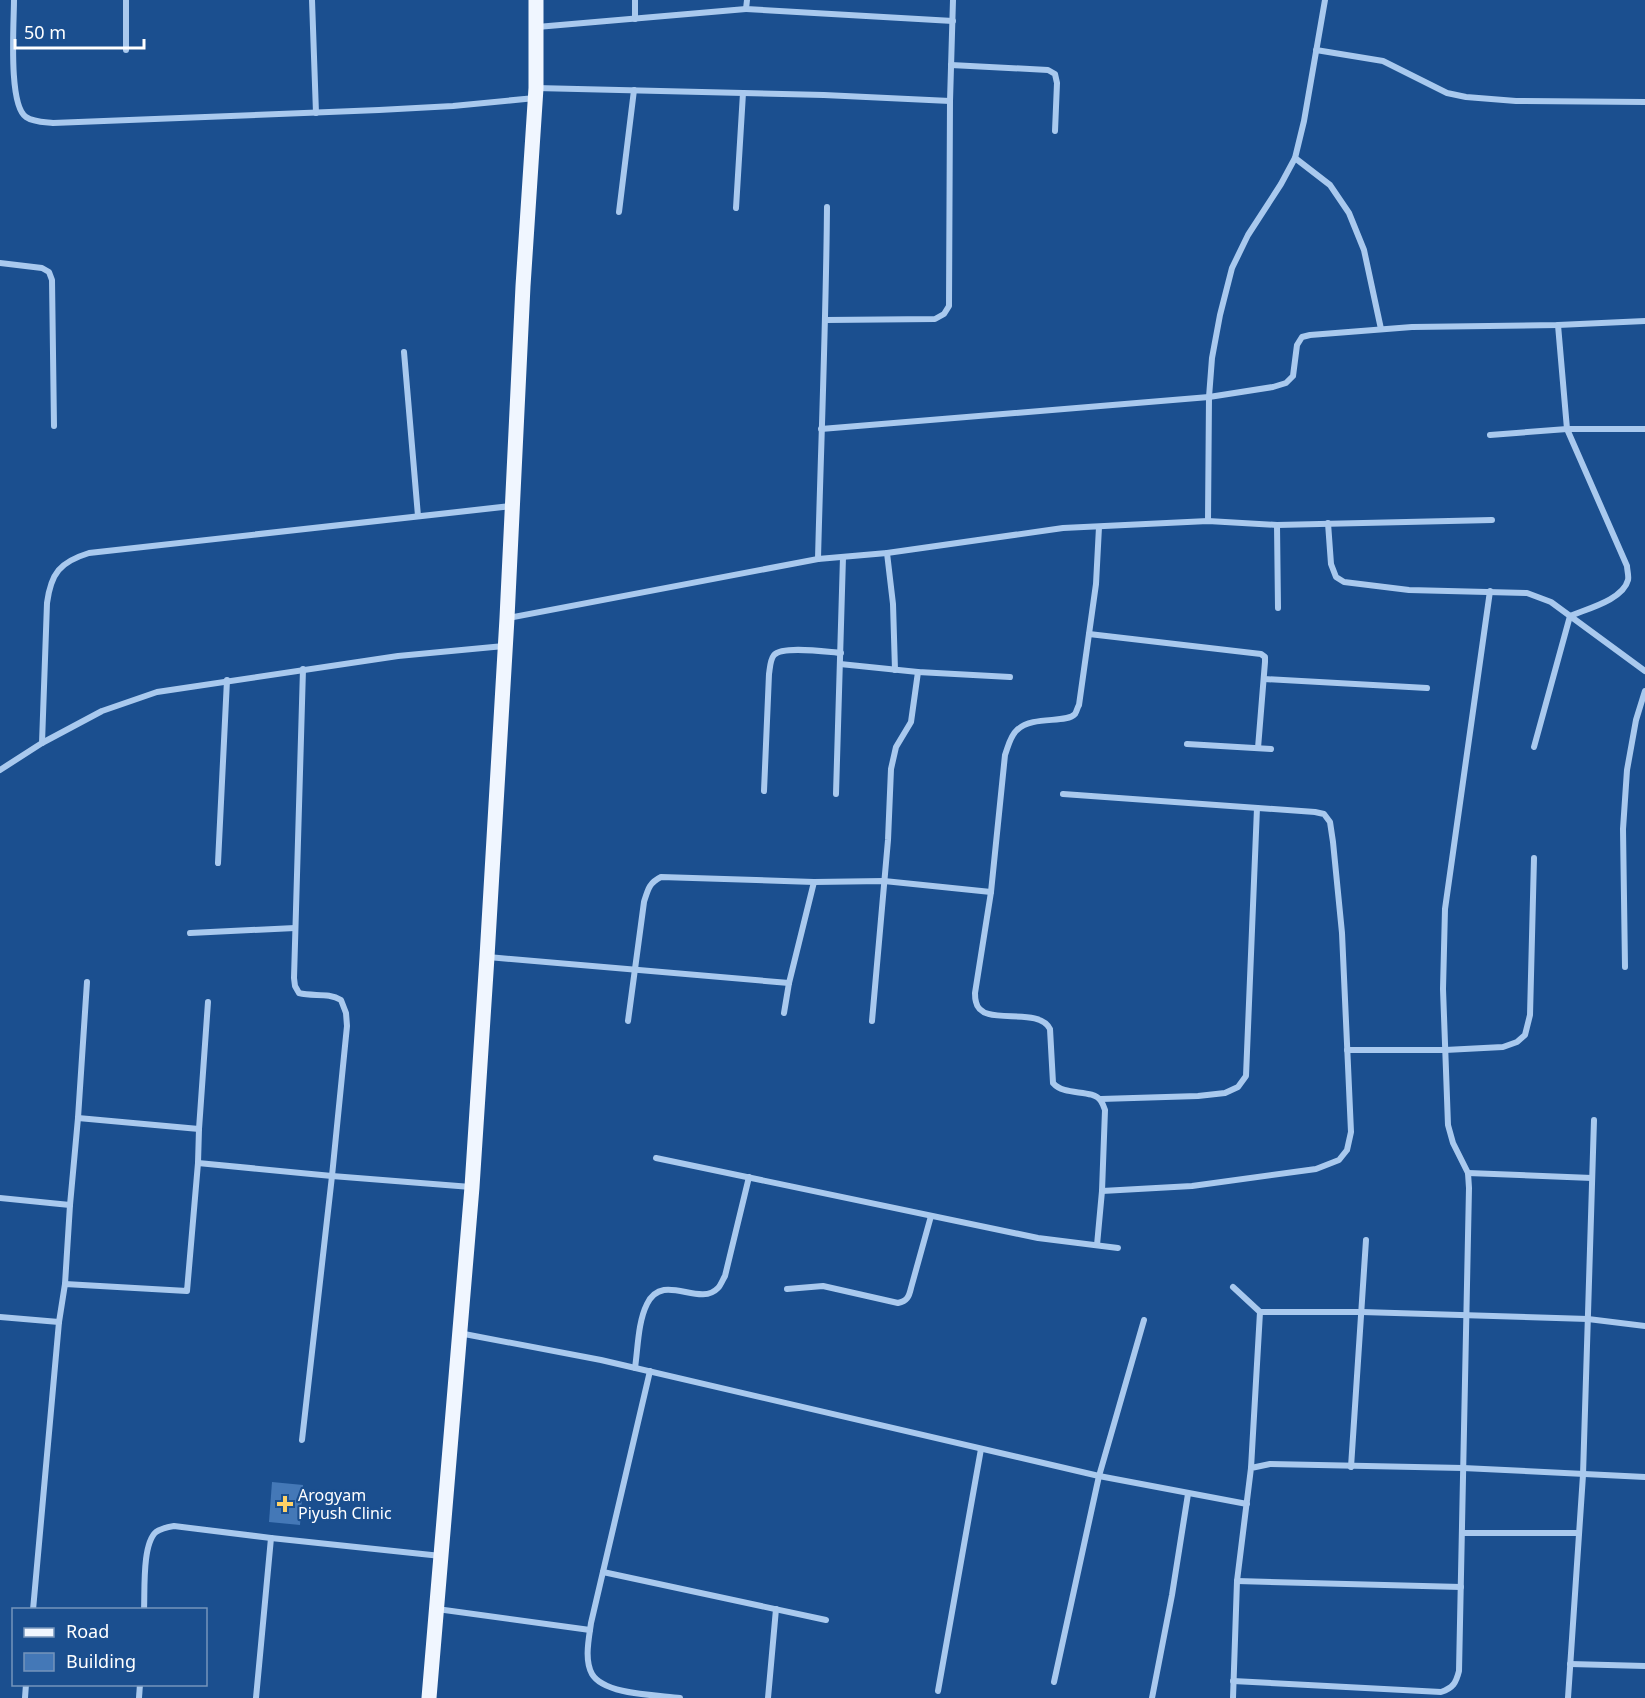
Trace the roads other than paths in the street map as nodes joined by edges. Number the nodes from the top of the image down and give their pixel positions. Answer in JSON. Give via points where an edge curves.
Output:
{"nodes":[{"id":1,"x":14,"y":0,"type":"edge"},
{"id":2,"x":126,"y":0,"type":"edge"},
{"id":3,"x":312,"y":0,"type":"edge"},
{"id":4,"x":536,"y":0,"type":"edge"},
{"id":5,"x":635,"y":0,"type":"edge"},
{"id":6,"x":747,"y":0,"type":"edge"},
{"id":7,"x":953,"y":0,"type":"edge"},
{"id":8,"x":1325,"y":0,"type":"edge"},
{"id":9,"x":746,"y":9,"type":"junction"},
{"id":10,"x":635,"y":19,"type":"junction"},
{"id":11,"x":953,"y":21,"type":"junction"},
{"id":12,"x":536,"y":27,"type":"junction"},
{"id":13,"x":1316,"y":50,"type":"junction"},
{"id":14,"x":126,"y":51,"type":"dead end"},
{"id":15,"x":951,"y":65,"type":"junction"},
{"id":16,"x":634,"y":90,"type":"junction"},
{"id":17,"x":536,"y":93,"type":"junction"},
{"id":18,"x":743,"y":93,"type":"junction"},
{"id":19,"x":950,"y":101,"type":"junction"},
{"id":20,"x":1645,"y":102,"type":"edge"},
{"id":21,"x":316,"y":112,"type":"junction"},
{"id":22,"x":1055,"y":131,"type":"dead end"},
{"id":23,"x":1295,"y":158,"type":"junction"},
{"id":24,"x":827,"y":207,"type":"dead end"},
{"id":25,"x":736,"y":208,"type":"dead end"},
{"id":26,"x":619,"y":212,"type":"dead end"},
{"id":27,"x":0,"y":263,"type":"edge"},
{"id":28,"x":826,"y":320,"type":"junction"},
{"id":29,"x":1645,"y":321,"type":"edge"},
{"id":30,"x":1558,"y":325,"type":"junction"},
{"id":31,"x":1381,"y":329,"type":"junction"},
{"id":32,"x":404,"y":352,"type":"dead end"},
{"id":33,"x":1209,"y":397,"type":"junction"},
{"id":34,"x":54,"y":426,"type":"dead end"},
{"id":35,"x":821,"y":429,"type":"junction"},
{"id":36,"x":1567,"y":429,"type":"junction"},
{"id":37,"x":1645,"y":429,"type":"edge"},
{"id":38,"x":1490,"y":435,"type":"dead end"},
{"id":39,"x":512,"y":506,"type":"junction"},
{"id":40,"x":418,"y":516,"type":"junction"},
{"id":41,"x":1492,"y":520,"type":"dead end"},
{"id":42,"x":1208,"y":521,"type":"junction"},
{"id":43,"x":1328,"y":523,"type":"junction"},
{"id":44,"x":1277,"y":525,"type":"junction"},
{"id":45,"x":1099,"y":527,"type":"junction"},
{"id":46,"x":887,"y":553,"type":"junction"},
{"id":47,"x":843,"y":557,"type":"junction"},
{"id":48,"x":818,"y":559,"type":"junction"},
{"id":49,"x":1490,"y":591,"type":"junction"},
{"id":50,"x":1278,"y":608,"type":"dead end"},
{"id":51,"x":1570,"y":616,"type":"junction"},
{"id":52,"x":507,"y":618,"type":"junction"},
{"id":53,"x":1089,"y":634,"type":"junction"},
{"id":54,"x":505,"y":646,"type":"junction"},
{"id":55,"x":841,"y":653,"type":"junction"},
{"id":56,"x":840,"y":664,"type":"junction"},
{"id":57,"x":303,"y":669,"type":"junction"},
{"id":58,"x":895,"y":670,"type":"junction"},
{"id":59,"x":1645,"y":670,"type":"edge"},
{"id":60,"x":918,"y":672,"type":"junction"},
{"id":61,"x":1010,"y":677,"type":"dead end"},
{"id":62,"x":1264,"y":679,"type":"junction"},
{"id":63,"x":227,"y":680,"type":"junction"},
{"id":64,"x":1427,"y":688,"type":"dead end"},
{"id":65,"x":1645,"y":691,"type":"edge"},
{"id":66,"x":42,"y":743,"type":"junction"},
{"id":67,"x":1187,"y":744,"type":"dead end"},
{"id":68,"x":1534,"y":747,"type":"dead end"},
{"id":69,"x":1258,"y":748,"type":"junction"},
{"id":70,"x":1271,"y":749,"type":"dead end"},
{"id":71,"x":0,"y":770,"type":"edge"},
{"id":72,"x":764,"y":791,"type":"dead end"},
{"id":73,"x":836,"y":794,"type":"dead end"},
{"id":74,"x":1063,"y":794,"type":"dead end"},
{"id":75,"x":1257,"y":808,"type":"junction"},
{"id":76,"x":1534,"y":858,"type":"dead end"},
{"id":77,"x":218,"y":863,"type":"dead end"},
{"id":78,"x":884,"y":881,"type":"junction"},
{"id":79,"x":814,"y":882,"type":"junction"},
{"id":80,"x":991,"y":892,"type":"junction"},
{"id":81,"x":295,"y":928,"type":"junction"},
{"id":82,"x":190,"y":933,"type":"dead end"},
{"id":83,"x":487,"y":957,"type":"junction"},
{"id":84,"x":1625,"y":966,"type":"dead end"},
{"id":85,"x":635,"y":969,"type":"junction"},
{"id":86,"x":87,"y":982,"type":"dead end"},
{"id":87,"x":789,"y":983,"type":"junction"},
{"id":88,"x":208,"y":1002,"type":"dead end"},
{"id":89,"x":784,"y":1013,"type":"dead end"},
{"id":90,"x":628,"y":1021,"type":"dead end"},
{"id":91,"x":872,"y":1021,"type":"dead end"},
{"id":92,"x":1347,"y":1050,"type":"junction"},
{"id":93,"x":1445,"y":1050,"type":"junction"},
{"id":94,"x":1101,"y":1099,"type":"junction"},
{"id":95,"x":78,"y":1118,"type":"junction"},
{"id":96,"x":1594,"y":1120,"type":"dead end"},
{"id":97,"x":199,"y":1129,"type":"junction"},
{"id":98,"x":656,"y":1158,"type":"dead end"},
{"id":99,"x":198,"y":1163,"type":"junction"},
{"id":100,"x":1468,"y":1173,"type":"junction"},
{"id":101,"x":332,"y":1176,"type":"junction"},
{"id":102,"x":749,"y":1178,"type":"junction"},
{"id":103,"x":1592,"y":1178,"type":"junction"},
{"id":104,"x":472,"y":1187,"type":"junction"},
{"id":105,"x":1102,"y":1191,"type":"junction"},
{"id":106,"x":0,"y":1198,"type":"edge"},
{"id":107,"x":70,"y":1205,"type":"junction"},
{"id":108,"x":931,"y":1216,"type":"junction"},
{"id":109,"x":1366,"y":1240,"type":"dead end"},
{"id":110,"x":1097,"y":1245,"type":"junction"},
{"id":111,"x":1118,"y":1248,"type":"dead end"},
{"id":112,"x":65,"y":1284,"type":"junction"},
{"id":113,"x":1233,"y":1287,"type":"dead end"},
{"id":114,"x":787,"y":1289,"type":"dead end"},
{"id":115,"x":1260,"y":1312,"type":"junction"},
{"id":116,"x":1362,"y":1312,"type":"junction"},
{"id":117,"x":1467,"y":1315,"type":"junction"},
{"id":118,"x":0,"y":1317,"type":"edge"},
{"id":119,"x":1588,"y":1319,"type":"junction"},
{"id":120,"x":1144,"y":1320,"type":"dead end"},
{"id":121,"x":59,"y":1322,"type":"junction"},
{"id":122,"x":1645,"y":1326,"type":"edge"},
{"id":123,"x":459,"y":1333,"type":"junction"},
{"id":124,"x":635,"y":1368,"type":"junction"},
{"id":125,"x":650,"y":1371,"type":"junction"},
{"id":126,"x":302,"y":1440,"type":"dead end"},
{"id":127,"x":981,"y":1449,"type":"junction"},
{"id":128,"x":1351,"y":1467,"type":"junction"},
{"id":129,"x":1251,"y":1468,"type":"junction"},
{"id":130,"x":1463,"y":1468,"type":"junction"},
{"id":131,"x":1583,"y":1475,"type":"junction"},
{"id":132,"x":1099,"y":1476,"type":"junction"},
{"id":133,"x":1645,"y":1477,"type":"edge"},
{"id":134,"x":1188,"y":1494,"type":"junction"},
{"id":135,"x":1247,"y":1504,"type":"junction"},
{"id":136,"x":1462,"y":1533,"type":"junction"},
{"id":137,"x":1579,"y":1533,"type":"junction"},
{"id":138,"x":271,"y":1538,"type":"junction"},
{"id":139,"x":441,"y":1556,"type":"junction"},
{"id":140,"x":603,"y":1572,"type":"junction"},
{"id":141,"x":1237,"y":1581,"type":"junction"},
{"id":142,"x":1461,"y":1587,"type":"junction"},
{"id":143,"x":33,"y":1608,"type":"edge"},
{"id":144,"x":144,"y":1608,"type":"edge"},
{"id":145,"x":437,"y":1609,"type":"junction"},
{"id":146,"x":776,"y":1609,"type":"junction"},
{"id":147,"x":826,"y":1620,"type":"dead end"},
{"id":148,"x":590,"y":1630,"type":"junction"},
{"id":149,"x":1570,"y":1664,"type":"junction"},
{"id":150,"x":1645,"y":1666,"type":"edge"},
{"id":151,"x":1233,"y":1681,"type":"junction"},
{"id":152,"x":1054,"y":1682,"type":"dead end"},
{"id":153,"x":938,"y":1691,"type":"dead end"},
{"id":154,"x":255,"y":1698,"type":"edge"},
{"id":155,"x":429,"y":1698,"type":"edge"},
{"id":156,"x":680,"y":1698,"type":"edge"},
{"id":157,"x":768,"y":1698,"type":"edge"},
{"id":158,"x":1152,"y":1698,"type":"edge"},
{"id":159,"x":1233,"y":1698,"type":"edge"},
{"id":160,"x":1568,"y":1698,"type":"edge"}],
"edges":[{"from":1,"to":21,"type":"street","via":[[14,84],[20,111],[26,118],[53,123]]},
{"from":2,"to":14,"type":"street"},
{"from":3,"to":21,"type":"street"},
{"from":4,"to":12,"type":"main road"},
{"from":5,"to":10,"type":"street"},
{"from":6,"to":9,"type":"street"},
{"from":7,"to":11,"type":"street"},
{"from":8,"to":13,"type":"street"},
{"from":9,"to":10,"type":"street"},
{"from":9,"to":11,"type":"street"},
{"from":10,"to":12,"type":"street"},
{"from":11,"to":15,"type":"street"},
{"from":12,"to":17,"type":"main road"},
{"from":13,"to":20,"type":"street","via":[[1383,61],[1447,93],[1466,97]]},
{"from":13,"to":23,"type":"street"},
{"from":15,"to":19,"type":"street"},
{"from":15,"to":22,"type":"street","via":[[1048,70],[1057,83]]},
{"from":16,"to":17,"type":"street"},
{"from":16,"to":18,"type":"street"},
{"from":16,"to":26,"type":"street"},
{"from":17,"to":21,"type":"street","via":[[453,106]]},
{"from":17,"to":39,"type":"main road"},
{"from":18,"to":19,"type":"street"},
{"from":18,"to":25,"type":"street"},
{"from":19,"to":28,"type":"street","via":[[949,306],[935,319]]},
{"from":23,"to":31,"type":"street","via":[[1330,184],[1348,213],[1364,250]]},
{"from":23,"to":33,"type":"street","via":[[1232,268],[1212,358]]},
{"from":24,"to":28,"type":"street"},
{"from":27,"to":34,"type":"street","via":[[42,268],[52,280]]},
{"from":28,"to":35,"type":"street"},
{"from":29,"to":30,"type":"street"},
{"from":30,"to":31,"type":"street"},
{"from":30,"to":36,"type":"street"},
{"from":31,"to":33,"type":"street","via":[[1302,337],[1297,345],[1293,376],[1286,383]]},
{"from":32,"to":40,"type":"street"},
{"from":33,"to":35,"type":"street"},
{"from":33,"to":42,"type":"street"},
{"from":35,"to":48,"type":"street"},
{"from":36,"to":37,"type":"street"},
{"from":36,"to":38,"type":"street"},
{"from":36,"to":51,"type":"street","via":[[1627,566],[1628,579],[1623,590],[1607,601]]},
{"from":39,"to":40,"type":"street"},
{"from":39,"to":52,"type":"main road"},
{"from":40,"to":66,"type":"street","via":[[88,553],[72,558],[59,568],[47,603]]},
{"from":41,"to":43,"type":"street"},
{"from":42,"to":44,"type":"street"},
{"from":42,"to":45,"type":"street"},
{"from":43,"to":44,"type":"street"},
{"from":43,"to":49,"type":"street","via":[[1331,564],[1336,577],[1344,582],[1409,590]]},
{"from":44,"to":50,"type":"street"},
{"from":45,"to":46,"type":"street","via":[[1063,528]]},
{"from":45,"to":53,"type":"street"},
{"from":46,"to":47,"type":"street"},
{"from":46,"to":58,"type":"street"},
{"from":47,"to":48,"type":"street"},
{"from":47,"to":55,"type":"street"},
{"from":48,"to":52,"type":"street"},
{"from":49,"to":51,"type":"street","via":[[1527,593],[1551,602]]},
{"from":49,"to":93,"type":"street","via":[[1445,909]]},
{"from":51,"to":59,"type":"street"},
{"from":51,"to":68,"type":"street"},
{"from":52,"to":54,"type":"main road"},
{"from":53,"to":62,"type":"street","via":[[1261,654],[1265,657]]},
{"from":53,"to":80,"type":"street","via":[[1075,714],[1067,719],[1028,723],[1016,730],[1010,741]]},
{"from":54,"to":57,"type":"street"},
{"from":54,"to":83,"type":"main road"},
{"from":55,"to":56,"type":"street"},
{"from":55,"to":72,"type":"street","via":[[789,650],[775,655],[771,661]]},
{"from":56,"to":58,"type":"street"},
{"from":56,"to":73,"type":"street"},
{"from":57,"to":63,"type":"street"},
{"from":57,"to":81,"type":"street"},
{"from":58,"to":60,"type":"street"},
{"from":60,"to":61,"type":"street"},
{"from":60,"to":78,"type":"street","via":[[911,722],[896,747],[891,769]]},
{"from":62,"to":64,"type":"street"},
{"from":62,"to":69,"type":"street"},
{"from":63,"to":66,"type":"street","via":[[157,692],[102,711]]},
{"from":63,"to":77,"type":"street"},
{"from":65,"to":84,"type":"street","via":[[1627,770],[1623,829]]},
{"from":66,"to":71,"type":"street"},
{"from":67,"to":69,"type":"street"},
{"from":69,"to":70,"type":"street"},
{"from":74,"to":75,"type":"street"},
{"from":75,"to":92,"type":"street","via":[[1315,812],[1324,814],[1330,822],[1342,933]]},
{"from":75,"to":94,"type":"street","via":[[1246,1076],[1238,1087],[1225,1093]]},
{"from":76,"to":93,"type":"street","via":[[1530,1015],[1525,1035],[1503,1047]]},
{"from":78,"to":79,"type":"street"},
{"from":78,"to":80,"type":"street"},
{"from":78,"to":91,"type":"street"},
{"from":79,"to":85,"type":"street","via":[[661,877],[648,888],[644,902]]},
{"from":79,"to":87,"type":"street"},
{"from":80,"to":94,"type":"street","via":[[976,1004],[987,1014],[1047,1022],[1053,1083],[1067,1091]]},
{"from":81,"to":82,"type":"street"},
{"from":81,"to":101,"type":"street","via":[[294,978],[299,993],[336,997],[346,1013],[347,1037]]},
{"from":83,"to":85,"type":"street"},
{"from":83,"to":104,"type":"main road"},
{"from":85,"to":87,"type":"street"},
{"from":85,"to":90,"type":"street"},
{"from":86,"to":95,"type":"street"},
{"from":87,"to":89,"type":"street"},
{"from":88,"to":97,"type":"street"},
{"from":92,"to":93,"type":"street"},
{"from":92,"to":105,"type":"street","via":[[1351,1132],[1347,1150],[1339,1160],[1316,1169],[1192,1186]]},
{"from":93,"to":100,"type":"street","via":[[1448,1125]]},
{"from":94,"to":105,"type":"street","via":[[1105,1110]]},
{"from":95,"to":97,"type":"street"},
{"from":95,"to":107,"type":"street"},
{"from":96,"to":103,"type":"street"},
{"from":97,"to":99,"type":"street"},
{"from":98,"to":102,"type":"street"},
{"from":99,"to":101,"type":"street"},
{"from":99,"to":112,"type":"street","via":[[187,1291]]},
{"from":100,"to":103,"type":"street"},
{"from":100,"to":117,"type":"street"},
{"from":101,"to":104,"type":"street"},
{"from":101,"to":126,"type":"street"},
{"from":102,"to":108,"type":"street"},
{"from":102,"to":124,"type":"street","via":[[725,1276],[718,1289],[705,1295],[665,1289],[655,1293],[643,1315]]},
{"from":103,"to":119,"type":"street"},
{"from":104,"to":123,"type":"main road"},
{"from":105,"to":110,"type":"street"},
{"from":106,"to":107,"type":"street"},
{"from":107,"to":112,"type":"street"},
{"from":108,"to":110,"type":"street","via":[[1038,1238]]},
{"from":108,"to":114,"type":"street","via":[[905,1301],[898,1303],[823,1286]]},
{"from":109,"to":116,"type":"street"},
{"from":110,"to":111,"type":"street"},
{"from":112,"to":121,"type":"street"},
{"from":113,"to":115,"type":"street"},
{"from":115,"to":116,"type":"street"},
{"from":115,"to":129,"type":"street"},
{"from":116,"to":117,"type":"street"},
{"from":116,"to":128,"type":"street"},
{"from":117,"to":119,"type":"street"},
{"from":117,"to":130,"type":"street"},
{"from":118,"to":121,"type":"street"},
{"from":119,"to":122,"type":"street"},
{"from":119,"to":131,"type":"street"},
{"from":120,"to":132,"type":"street"},
{"from":121,"to":143,"type":"street"},
{"from":123,"to":124,"type":"street"},
{"from":123,"to":139,"type":"main road"},
{"from":124,"to":125,"type":"street"},
{"from":125,"to":127,"type":"street"},
{"from":125,"to":140,"type":"street"},
{"from":127,"to":132,"type":"street"},
{"from":127,"to":153,"type":"street"},
{"from":128,"to":129,"type":"street","via":[[1270,1464]]},
{"from":128,"to":130,"type":"street"},
{"from":129,"to":135,"type":"street"},
{"from":130,"to":131,"type":"street"},
{"from":130,"to":136,"type":"street"},
{"from":131,"to":133,"type":"street"},
{"from":131,"to":137,"type":"street"},
{"from":132,"to":134,"type":"street"},
{"from":132,"to":152,"type":"street"},
{"from":134,"to":135,"type":"street"},
{"from":134,"to":158,"type":"street"},
{"from":135,"to":141,"type":"street"},
{"from":136,"to":137,"type":"street"},
{"from":136,"to":142,"type":"street"},
{"from":137,"to":149,"type":"street"},
{"from":138,"to":139,"type":"street"},
{"from":138,"to":144,"type":"street","via":[[165,1527],[149,1542]]},
{"from":138,"to":154,"type":"street"},
{"from":139,"to":145,"type":"main road"},
{"from":140,"to":146,"type":"street"},
{"from":140,"to":148,"type":"street"},
{"from":141,"to":142,"type":"street"},
{"from":141,"to":151,"type":"street"},
{"from":142,"to":151,"type":"street","via":[[1459,1671],[1451,1689],[1441,1692]]},
{"from":145,"to":148,"type":"street"},
{"from":145,"to":155,"type":"main road"},
{"from":146,"to":147,"type":"street"},
{"from":146,"to":157,"type":"street"},
{"from":148,"to":156,"type":"street","via":[[588,1660],[592,1674],[602,1684],[617,1690]]},
{"from":149,"to":150,"type":"street"},
{"from":149,"to":160,"type":"street"},
{"from":151,"to":159,"type":"street"}]}
